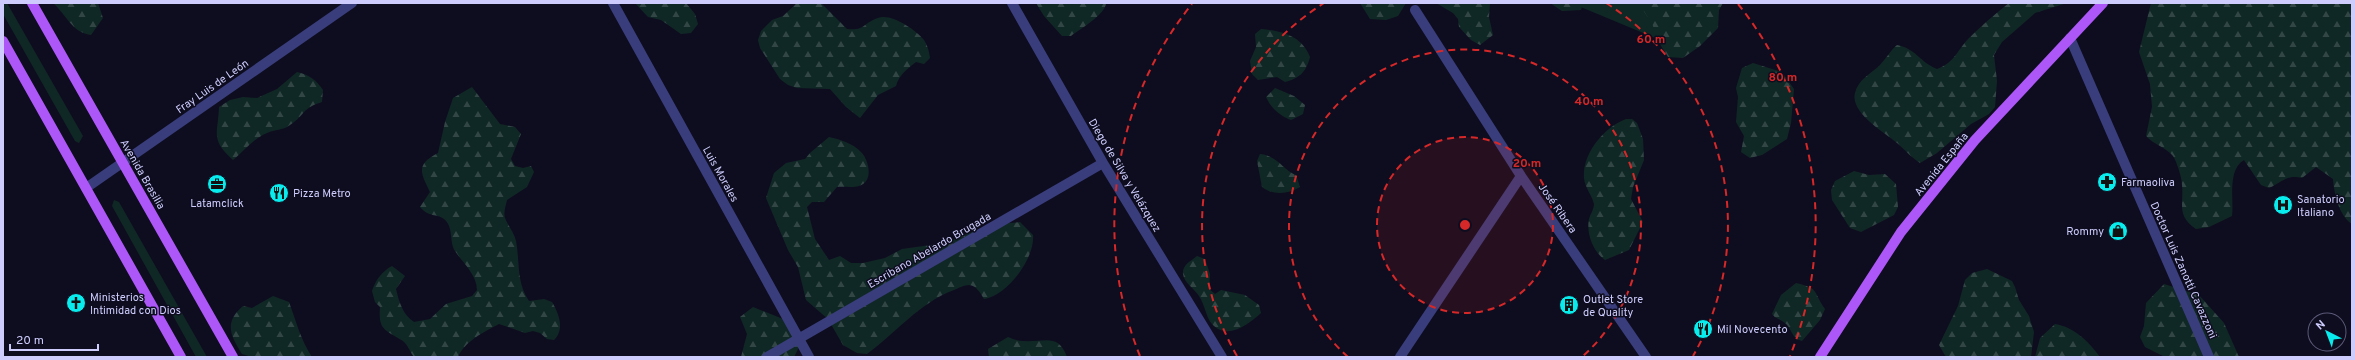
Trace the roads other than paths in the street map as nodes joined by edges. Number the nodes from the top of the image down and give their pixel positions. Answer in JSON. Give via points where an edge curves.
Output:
{"nodes":[{"id":1,"x":32,"y":3,"type":"edge"},
{"id":2,"x":352,"y":3,"type":"edge"},
{"id":3,"x":613,"y":3,"type":"edge"},
{"id":4,"x":1012,"y":3,"type":"edge"},
{"id":5,"x":2102,"y":3,"type":"edge"},
{"id":6,"x":1415,"y":10,"type":"dead end"},
{"id":7,"x":2070,"y":38,"type":"junction"},
{"id":8,"x":3,"y":41,"type":"edge"},
{"id":9,"x":122,"y":163,"type":"junction"},
{"id":10,"x":1103,"y":164,"type":"junction"},
{"id":11,"x":1521,"y":176,"type":"junction"},
{"id":12,"x":86,"y":188,"type":"junction"},
{"id":13,"x":798,"y":339,"type":"junction"},
{"id":14,"x":181,"y":357,"type":"edge"},
{"id":15,"x":233,"y":357,"type":"edge"},
{"id":16,"x":767,"y":357,"type":"edge"},
{"id":17,"x":809,"y":357,"type":"edge"},
{"id":18,"x":1222,"y":357,"type":"edge"},
{"id":19,"x":1400,"y":357,"type":"edge"},
{"id":20,"x":1646,"y":357,"type":"edge"},
{"id":21,"x":1820,"y":357,"type":"edge"},
{"id":22,"x":2209,"y":357,"type":"edge"}],
"edges":[{"from":1,"to":9,"type":"main road","name":"Avenida Brasilia"},
{"from":2,"to":9,"type":"street","name":"Fray Luis de León"},
{"from":3,"to":13,"type":"street","name":"Luis Morales"},
{"from":4,"to":10,"type":"street","name":"Diego de Silva y Velázquez"},
{"from":5,"to":7,"type":"main road","name":"Avenida España"},
{"from":6,"to":11,"type":"street","name":"José Ribera"},
{"from":7,"to":21,"type":"main road","name":"Avenida España","via":[[1976,140],[1901,232]]},
{"from":7,"to":22,"type":"street","name":"Doctor Luis Zanotti Cavazzoni"},
{"from":8,"to":12,"type":"main road"},
{"from":9,"to":12,"type":"street","name":"Fray Luis de León"},
{"from":9,"to":15,"type":"main road","name":"Avenida Brasilia"},
{"from":10,"to":13,"type":"street","name":"Escribano Abelardo Brugada"},
{"from":10,"to":18,"type":"street","name":"Diego de Silva y Velázquez"},
{"from":11,"to":19,"type":"street"},
{"from":11,"to":20,"type":"street","name":"José Ribera"},
{"from":12,"to":14,"type":"main road"},
{"from":13,"to":16,"type":"street","name":"Escribano Abelardo Brugada"},
{"from":13,"to":17,"type":"street","name":"Luis Morales"}]}
